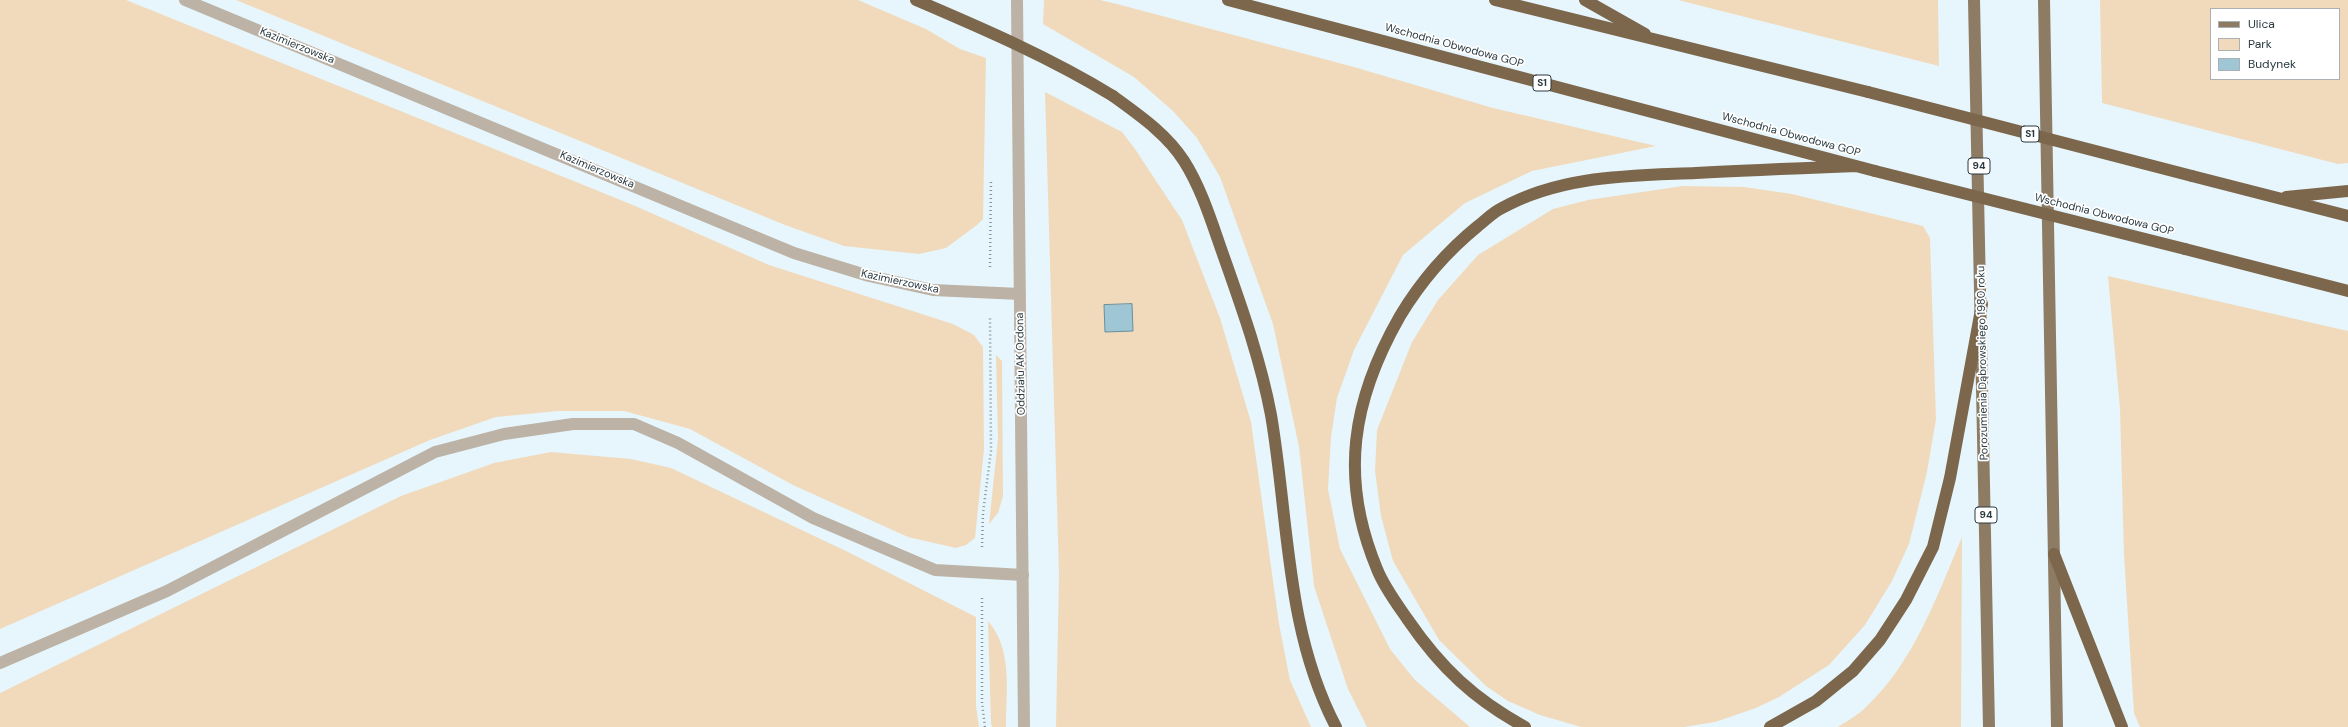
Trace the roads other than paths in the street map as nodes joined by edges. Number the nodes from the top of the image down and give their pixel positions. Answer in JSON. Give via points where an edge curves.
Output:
{"nodes":[{"id":1,"x":185,"y":0,"type":"edge"},
{"id":2,"x":916,"y":0,"type":"edge"},
{"id":3,"x":1017,"y":0,"type":"edge"},
{"id":4,"x":1228,"y":0,"type":"edge"},
{"id":5,"x":1495,"y":0,"type":"edge"},
{"id":6,"x":1586,"y":0,"type":"edge"},
{"id":7,"x":1974,"y":0,"type":"edge"},
{"id":8,"x":2044,"y":0,"type":"edge"},
{"id":9,"x":1660,"y":42,"type":"junction"},
{"id":10,"x":1856,"y":166,"type":"junction"},
{"id":11,"x":2348,"y":191,"type":"edge"},
{"id":12,"x":2277,"y":197,"type":"junction"},
{"id":13,"x":2348,"y":216,"type":"edge"},
{"id":14,"x":2345,"y":291,"type":"edge"},
{"id":15,"x":1020,"y":294,"type":"junction"},
{"id":16,"x":1982,"y":304,"type":"junction"},
{"id":17,"x":2054,"y":554,"type":"junction"},
{"id":18,"x":1023,"y":575,"type":"junction"},
{"id":19,"x":0,"y":663,"type":"edge"},
{"id":20,"x":1024,"y":727,"type":"edge"},
{"id":21,"x":1336,"y":727,"type":"edge"},
{"id":22,"x":1525,"y":727,"type":"edge"},
{"id":23,"x":1770,"y":727,"type":"edge"},
{"id":24,"x":1989,"y":727,"type":"edge"},
{"id":25,"x":2057,"y":727,"type":"edge"},
{"id":26,"x":2122,"y":727,"type":"edge"}],
"edges":[{"from":1,"to":15,"type":"street","name":"Kazimierzowska","via":[[794,253],[869,276],[933,290],[966,294]]},
{"from":2,"to":21,"type":"highway","bridge":true,"via":[[994,33],[1084,78],[1148,122],[1184,161],[1202,197],[1260,367],[1270,415],[1294,602],[1303,643]]},
{"from":3,"to":15,"type":"street","name":"Oddziału AK Ordona"},
{"from":4,"to":10,"type":"highway","name":"Wschodnia Obwodowa GOP","number":"S1"},
{"from":5,"to":9,"type":"highway","number":"S1"},
{"from":6,"to":9,"type":"highway"},
{"from":7,"to":16,"type":"main road","name":"Porozumienia Dąbrowskiego 1980 roku","number":"94"},
{"from":8,"to":17,"type":"main road"},
{"from":9,"to":12,"type":"highway","number":"S1","bridge":true,"via":[[1868,92]]},
{"from":10,"to":14,"type":"highway","name":"Wschodnia Obwodowa GOP","number":"S1","bridge":true},
{"from":10,"to":22,"type":"highway","via":[[1623,174],[1551,186],[1500,208],[1451,248],[1415,291],[1385,343],[1366,386],[1356,438],[1356,485],[1361,524],[1378,571],[1424,643],[1453,675],[1491,709]]},
{"from":11,"to":12,"type":"highway"},
{"from":12,"to":13,"type":"highway","number":"S1"},
{"from":15,"to":18,"type":"street","name":"Oddziału AK Ordona"},
{"from":16,"to":23,"type":"highway","via":[[1950,478],[1932,547],[1906,600],[1880,640],[1853,671],[1816,701]]},
{"from":16,"to":24,"type":"main road","name":"Porozumienia Dąbrowskiego 1980 roku","number":"94"},
{"from":17,"to":25,"type":"main road"},
{"from":17,"to":26,"type":"highway"},
{"from":18,"to":19,"type":"street","via":[[935,570],[813,518],[678,443],[634,424],[573,424],[504,434],[435,452],[166,591]]},
{"from":18,"to":20,"type":"street","name":"Oddziału AK Ordona"}]}
